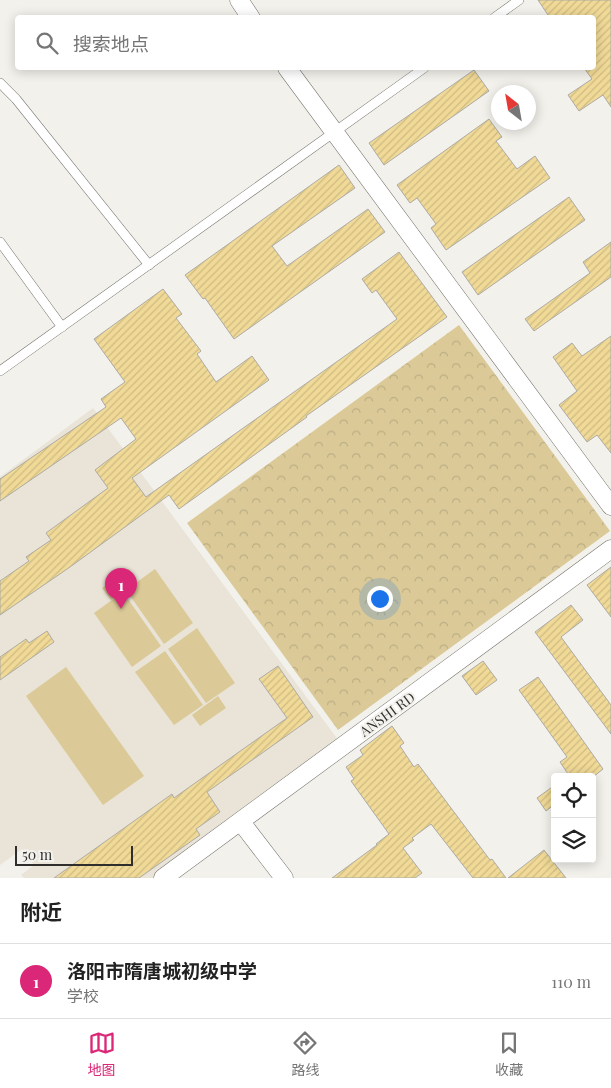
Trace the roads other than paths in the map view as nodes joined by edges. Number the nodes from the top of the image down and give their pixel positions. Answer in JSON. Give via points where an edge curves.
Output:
{"nodes":[{"id":1,"x":239,"y":0,"type":"edge"},
{"id":2,"x":519,"y":0,"type":"edge"},
{"id":3,"x":249,"y":15,"type":"edge"},
{"id":4,"x":498,"y":15,"type":"edge"},
{"id":5,"x":288,"y":70,"type":"edge"},
{"id":6,"x":421,"y":70,"type":"edge"},
{"id":7,"x":0,"y":83,"type":"edge"},
{"id":8,"x":334,"y":132,"type":"junction"},
{"id":9,"x":0,"y":242,"type":"edge"},
{"id":10,"x":148,"y":265,"type":"junction"},
{"id":11,"x":62,"y":327,"type":"junction"},
{"id":12,"x":0,"y":371,"type":"edge"},
{"id":13,"x":611,"y":506,"type":"edge"},
{"id":14,"x":611,"y":549,"type":"edge"},
{"id":15,"x":241,"y":822,"type":"junction"},
{"id":16,"x":163,"y":878,"type":"edge"},
{"id":17,"x":284,"y":878,"type":"edge"}],
"edges":[{"from":1,"to":3,"type":"street"},
{"from":2,"to":4,"type":"lane"},
{"from":5,"to":8,"type":"street"},
{"from":6,"to":8,"type":"lane"},
{"from":7,"to":10,"type":"lane","via":[[16,98]]},
{"from":8,"to":10,"type":"lane"},
{"from":8,"to":13,"type":"street"},
{"from":9,"to":11,"type":"lane"},
{"from":10,"to":11,"type":"lane"},
{"from":11,"to":12,"type":"lane"},
{"from":14,"to":15,"type":"street","name":"ANSHI RD"},
{"from":15,"to":16,"type":"street","name":"ANSHI RD"},
{"from":15,"to":17,"type":"street"}]}
